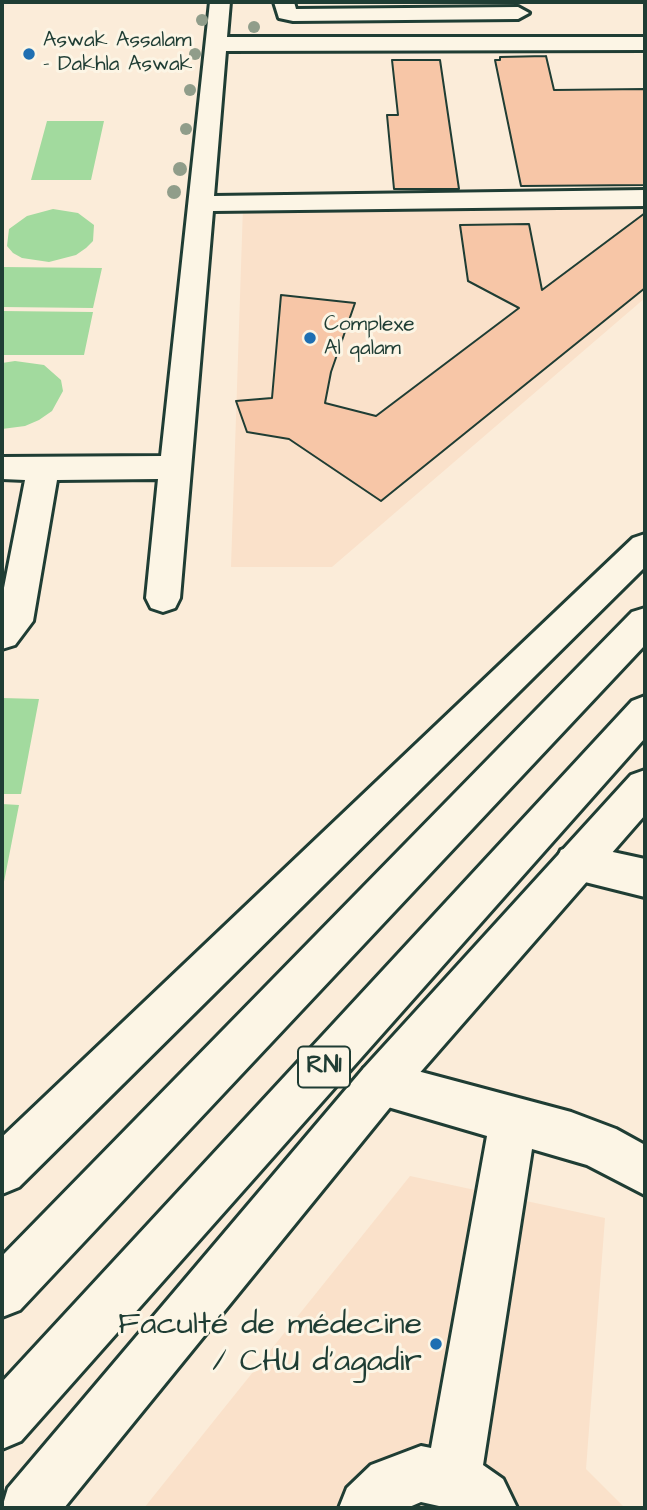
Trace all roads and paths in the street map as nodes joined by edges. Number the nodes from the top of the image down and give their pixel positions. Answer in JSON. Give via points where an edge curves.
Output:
{"nodes":[{"id":1,"x":220,"y":2,"type":"edge"},
{"id":2,"x":284,"y":2,"type":"edge"},
{"id":3,"x":517,"y":8,"type":"edge"},
{"id":4,"x":373,"y":15,"type":"junction"},
{"id":5,"x":375,"y":42,"type":"junction"},
{"id":6,"x":524,"y":43,"type":"junction"},
{"id":7,"x":645,"y":43,"type":"edge"},
{"id":8,"x":216,"y":44,"type":"junction"},
{"id":9,"x":645,"y":198,"type":"edge"},
{"id":10,"x":200,"y":204,"type":"junction"},
{"id":11,"x":174,"y":467,"type":"junction"},
{"id":12,"x":2,"y":468,"type":"edge"},
{"id":13,"x":43,"y":468,"type":"junction"},
{"id":14,"x":645,"y":547,"type":"edge"},
{"id":15,"x":163,"y":598,"type":"dead end"},
{"id":16,"x":645,"y":622,"type":"edge"},
{"id":17,"x":2,"y":635,"type":"edge"},
{"id":18,"x":645,"y":712,"type":"edge"},
{"id":19,"x":645,"y":787,"type":"edge"},
{"id":20,"x":576,"y":863,"type":"junction"},
{"id":21,"x":645,"y":878,"type":"edge"},
{"id":22,"x":380,"y":1084,"type":"junction"},
{"id":23,"x":513,"y":1120,"type":"junction"},
{"id":24,"x":639,"y":1161,"type":"edge"},
{"id":25,"x":2,"y":1170,"type":"edge"},
{"id":26,"x":2,"y":1292,"type":"edge"},
{"id":27,"x":2,"y":1422,"type":"edge"},
{"id":28,"x":471,"y":1493,"type":"edge"},
{"id":29,"x":29,"y":1508,"type":"edge"},
{"id":30,"x":367,"y":1508,"type":"edge"}],
"edges":[{"from":1,"to":8,"type":"main road"},
{"from":2,"to":4,"type":"main road","via":[[286,14]]},
{"from":3,"to":4,"type":"main road"},
{"from":3,"to":6,"type":"main road"},
{"from":4,"to":5,"type":"main road"},
{"from":5,"to":6,"type":"main road"},
{"from":5,"to":8,"type":"main road"},
{"from":6,"to":7,"type":"main road"},
{"from":8,"to":10,"type":"main road"},
{"from":9,"to":10,"type":"main road"},
{"from":10,"to":11,"type":"main road"},
{"from":11,"to":13,"type":"main road"},
{"from":11,"to":15,"type":"main road"},
{"from":12,"to":13,"type":"main road"},
{"from":13,"to":17,"type":"main road","via":[[15,621]]},
{"from":14,"to":25,"type":"main road"},
{"from":16,"to":26,"type":"main road"},
{"from":18,"to":27,"type":"main road","number":"RN1"},
{"from":19,"to":20,"type":"main road"},
{"from":20,"to":21,"type":"main road"},
{"from":20,"to":22,"type":"main road"},
{"from":22,"to":23,"type":"main road"},
{"from":22,"to":29,"type":"main road"},
{"from":23,"to":24,"type":"main road"},
{"from":23,"to":28,"type":"main road"},
{"from":28,"to":30,"type":"main road","via":[[421,1474],[391,1485]]}]}
